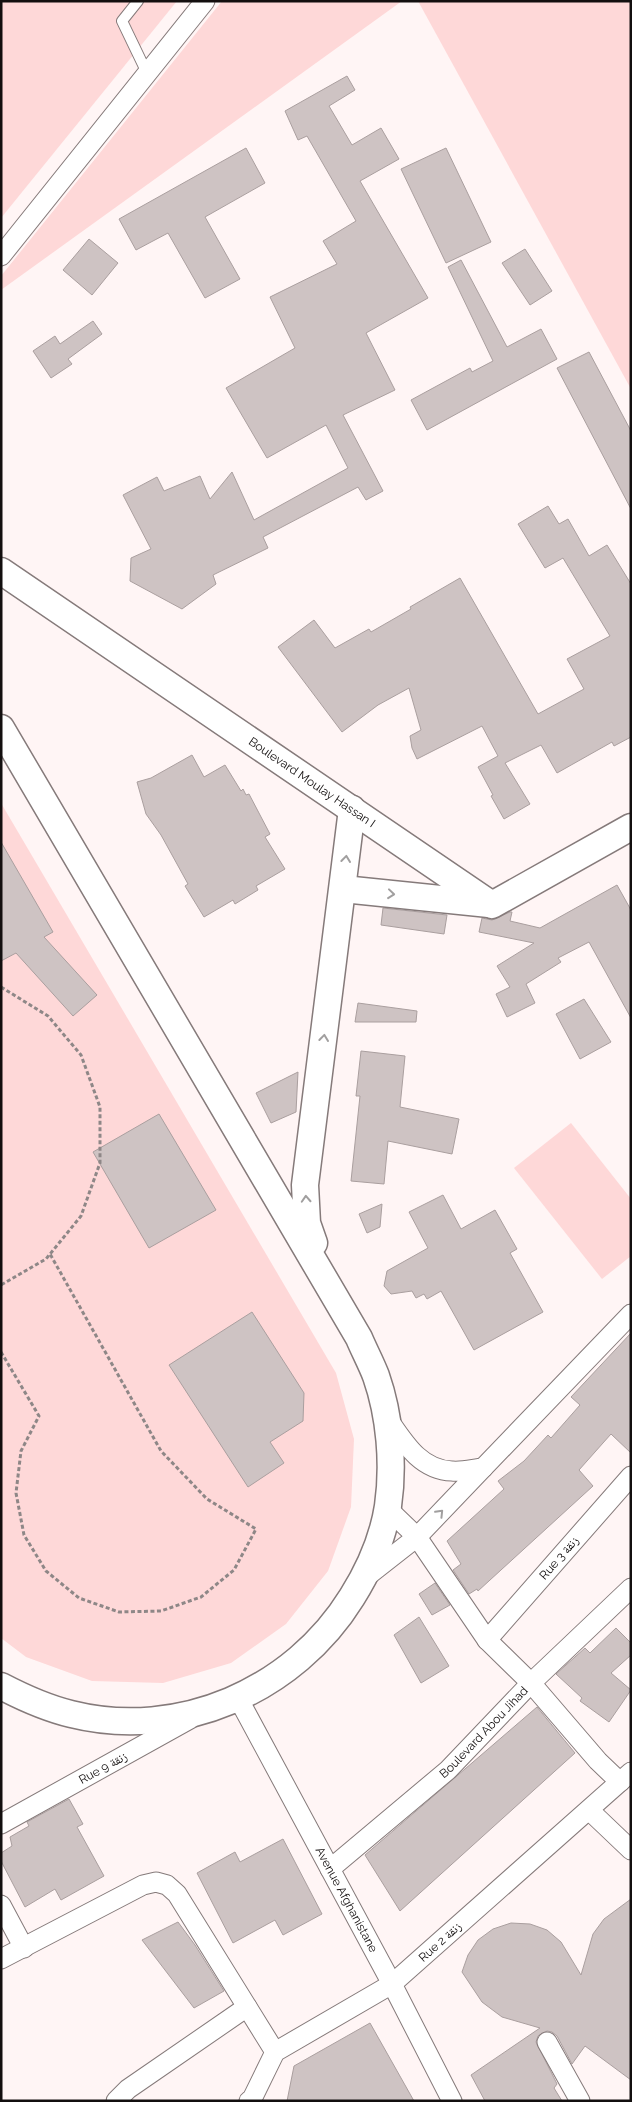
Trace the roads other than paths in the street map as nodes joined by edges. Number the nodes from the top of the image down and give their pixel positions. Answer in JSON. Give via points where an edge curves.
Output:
{"nodes":[{"id":1,"x":138,"y":1,"type":"edge"},
{"id":2,"x":205,"y":1,"type":"edge"},
{"id":3,"x":147,"y":73,"type":"junction"},
{"id":4,"x":1,"y":256,"type":"edge"},
{"id":5,"x":1,"y":571,"type":"edge"},
{"id":6,"x":1,"y":728,"type":"edge"},
{"id":7,"x":352,"y":808,"type":"junction"},
{"id":8,"x":631,"y":827,"type":"edge"},
{"id":9,"x":343,"y":890,"type":"junction"},
{"id":10,"x":492,"y":905,"type":"junction"},
{"id":11,"x":326,"y":1280,"type":"junction"},
{"id":12,"x":631,"y":1314,"type":"edge"},
{"id":13,"x":386,"y":1416,"type":"junction"},
{"id":14,"x":483,"y":1468,"type":"junction"},
{"id":15,"x":631,"y":1476,"type":"edge"},
{"id":16,"x":388,"y":1509,"type":"junction"},
{"id":17,"x":417,"y":1537,"type":"junction"},
{"id":18,"x":363,"y":1579,"type":"junction"},
{"id":19,"x":631,"y":1588,"type":"edge"},
{"id":20,"x":487,"y":1640,"type":"junction"},
{"id":21,"x":531,"y":1683,"type":"junction"},
{"id":22,"x":6,"y":1694,"type":"edge"},
{"id":23,"x":242,"y":1697,"type":"junction"},
{"id":24,"x":204,"y":1711,"type":"junction"},
{"id":25,"x":625,"y":1777,"type":"edge"},
{"id":26,"x":589,"y":1810,"type":"junction"},
{"id":27,"x":1,"y":1824,"type":"edge"},
{"id":28,"x":631,"y":1850,"type":"edge"},
{"id":29,"x":330,"y":1869,"type":"junction"},
{"id":30,"x":1,"y":1905,"type":"edge"},
{"id":31,"x":24,"y":1948,"type":"junction"},
{"id":32,"x":1,"y":1960,"type":"edge"},
{"id":33,"x":392,"y":1984,"type":"junction"},
{"id":34,"x":247,"y":2007,"type":"junction"},
{"id":35,"x":547,"y":2042,"type":"dead end"},
{"id":36,"x":275,"y":2052,"type":"junction"},
{"id":37,"x":251,"y":2100,"type":"edge"},
{"id":38,"x":116,"y":2101,"type":"edge"},
{"id":39,"x":452,"y":2101,"type":"edge"},
{"id":40,"x":580,"y":2101,"type":"edge"}],
"edges":[{"from":1,"to":3,"type":"lane","via":[[122,22]]},
{"from":2,"to":3,"type":"street"},
{"from":3,"to":4,"type":"street"},
{"from":5,"to":7,"type":"street","name":"Boulevard Moulay Hassan I"},
{"from":6,"to":11,"type":"street"},
{"from":9,"to":7,"type":"street","one_way":true},
{"from":7,"to":10,"type":"street","name":"Boulevard Moulay Hassan I"},
{"from":8,"to":10,"type":"street"},
{"from":9,"to":10,"type":"street","one_way":true},
{"from":11,"to":9,"type":"street","one_way":true,"via":[[307,1223],[305,1185]]},
{"from":11,"to":13,"type":"street","via":[[359,1338]]},
{"from":12,"to":14,"type":"street"},
{"from":13,"to":14,"type":"street","via":[[410,1450],[428,1465],[451,1471]]},
{"from":13,"to":16,"type":"street","via":[[391,1458]]},
{"from":17,"to":14,"type":"street","one_way":true},
{"from":15,"to":20,"type":"street","name":"Rue 3 زنقة"},
{"from":16,"to":17,"type":"street"},
{"from":16,"to":18,"type":"street"},
{"from":17,"to":18,"type":"street"},
{"from":17,"to":20,"type":"street"},
{"from":18,"to":23,"type":"street","via":[[341,1615],[314,1646],[282,1673]]},
{"from":19,"to":21,"type":"street","name":"Boulevard Abou Jihad"},
{"from":20,"to":21,"type":"street"},
{"from":21,"to":25,"type":"street","via":[[598,1761]]},
{"from":21,"to":29,"type":"street","name":"Boulevard Abou Jihad","via":[[448,1770]]},
{"from":22,"to":24,"type":"street","via":[[72,1715],[116,1721],[160,1720]]},
{"from":23,"to":24,"type":"street"},
{"from":23,"to":29,"type":"street","name":"Avenue Afghanistane"},
{"from":24,"to":27,"type":"street","name":"Rue 9 زنقة"},
{"from":25,"to":26,"type":"street","name":"Rue 2 زنقة"},
{"from":26,"to":28,"type":"street"},
{"from":26,"to":33,"type":"street","name":"Rue 2 زنقة"},
{"from":29,"to":33,"type":"street","name":"Avenue Afghanistane"},
{"from":30,"to":31,"type":"street"},
{"from":31,"to":32,"type":"street"},
{"from":31,"to":34,"type":"street","via":[[130,1890],[156,1882],[167,1885],[177,1894]]},
{"from":33,"to":36,"type":"street","name":"Rue 2 زنقة"},
{"from":33,"to":39,"type":"street","name":"Avenue Afghanistane"},
{"from":34,"to":36,"type":"street"},
{"from":34,"to":38,"type":"street"},
{"from":35,"to":40,"type":"street"},
{"from":36,"to":37,"type":"street"}]}
